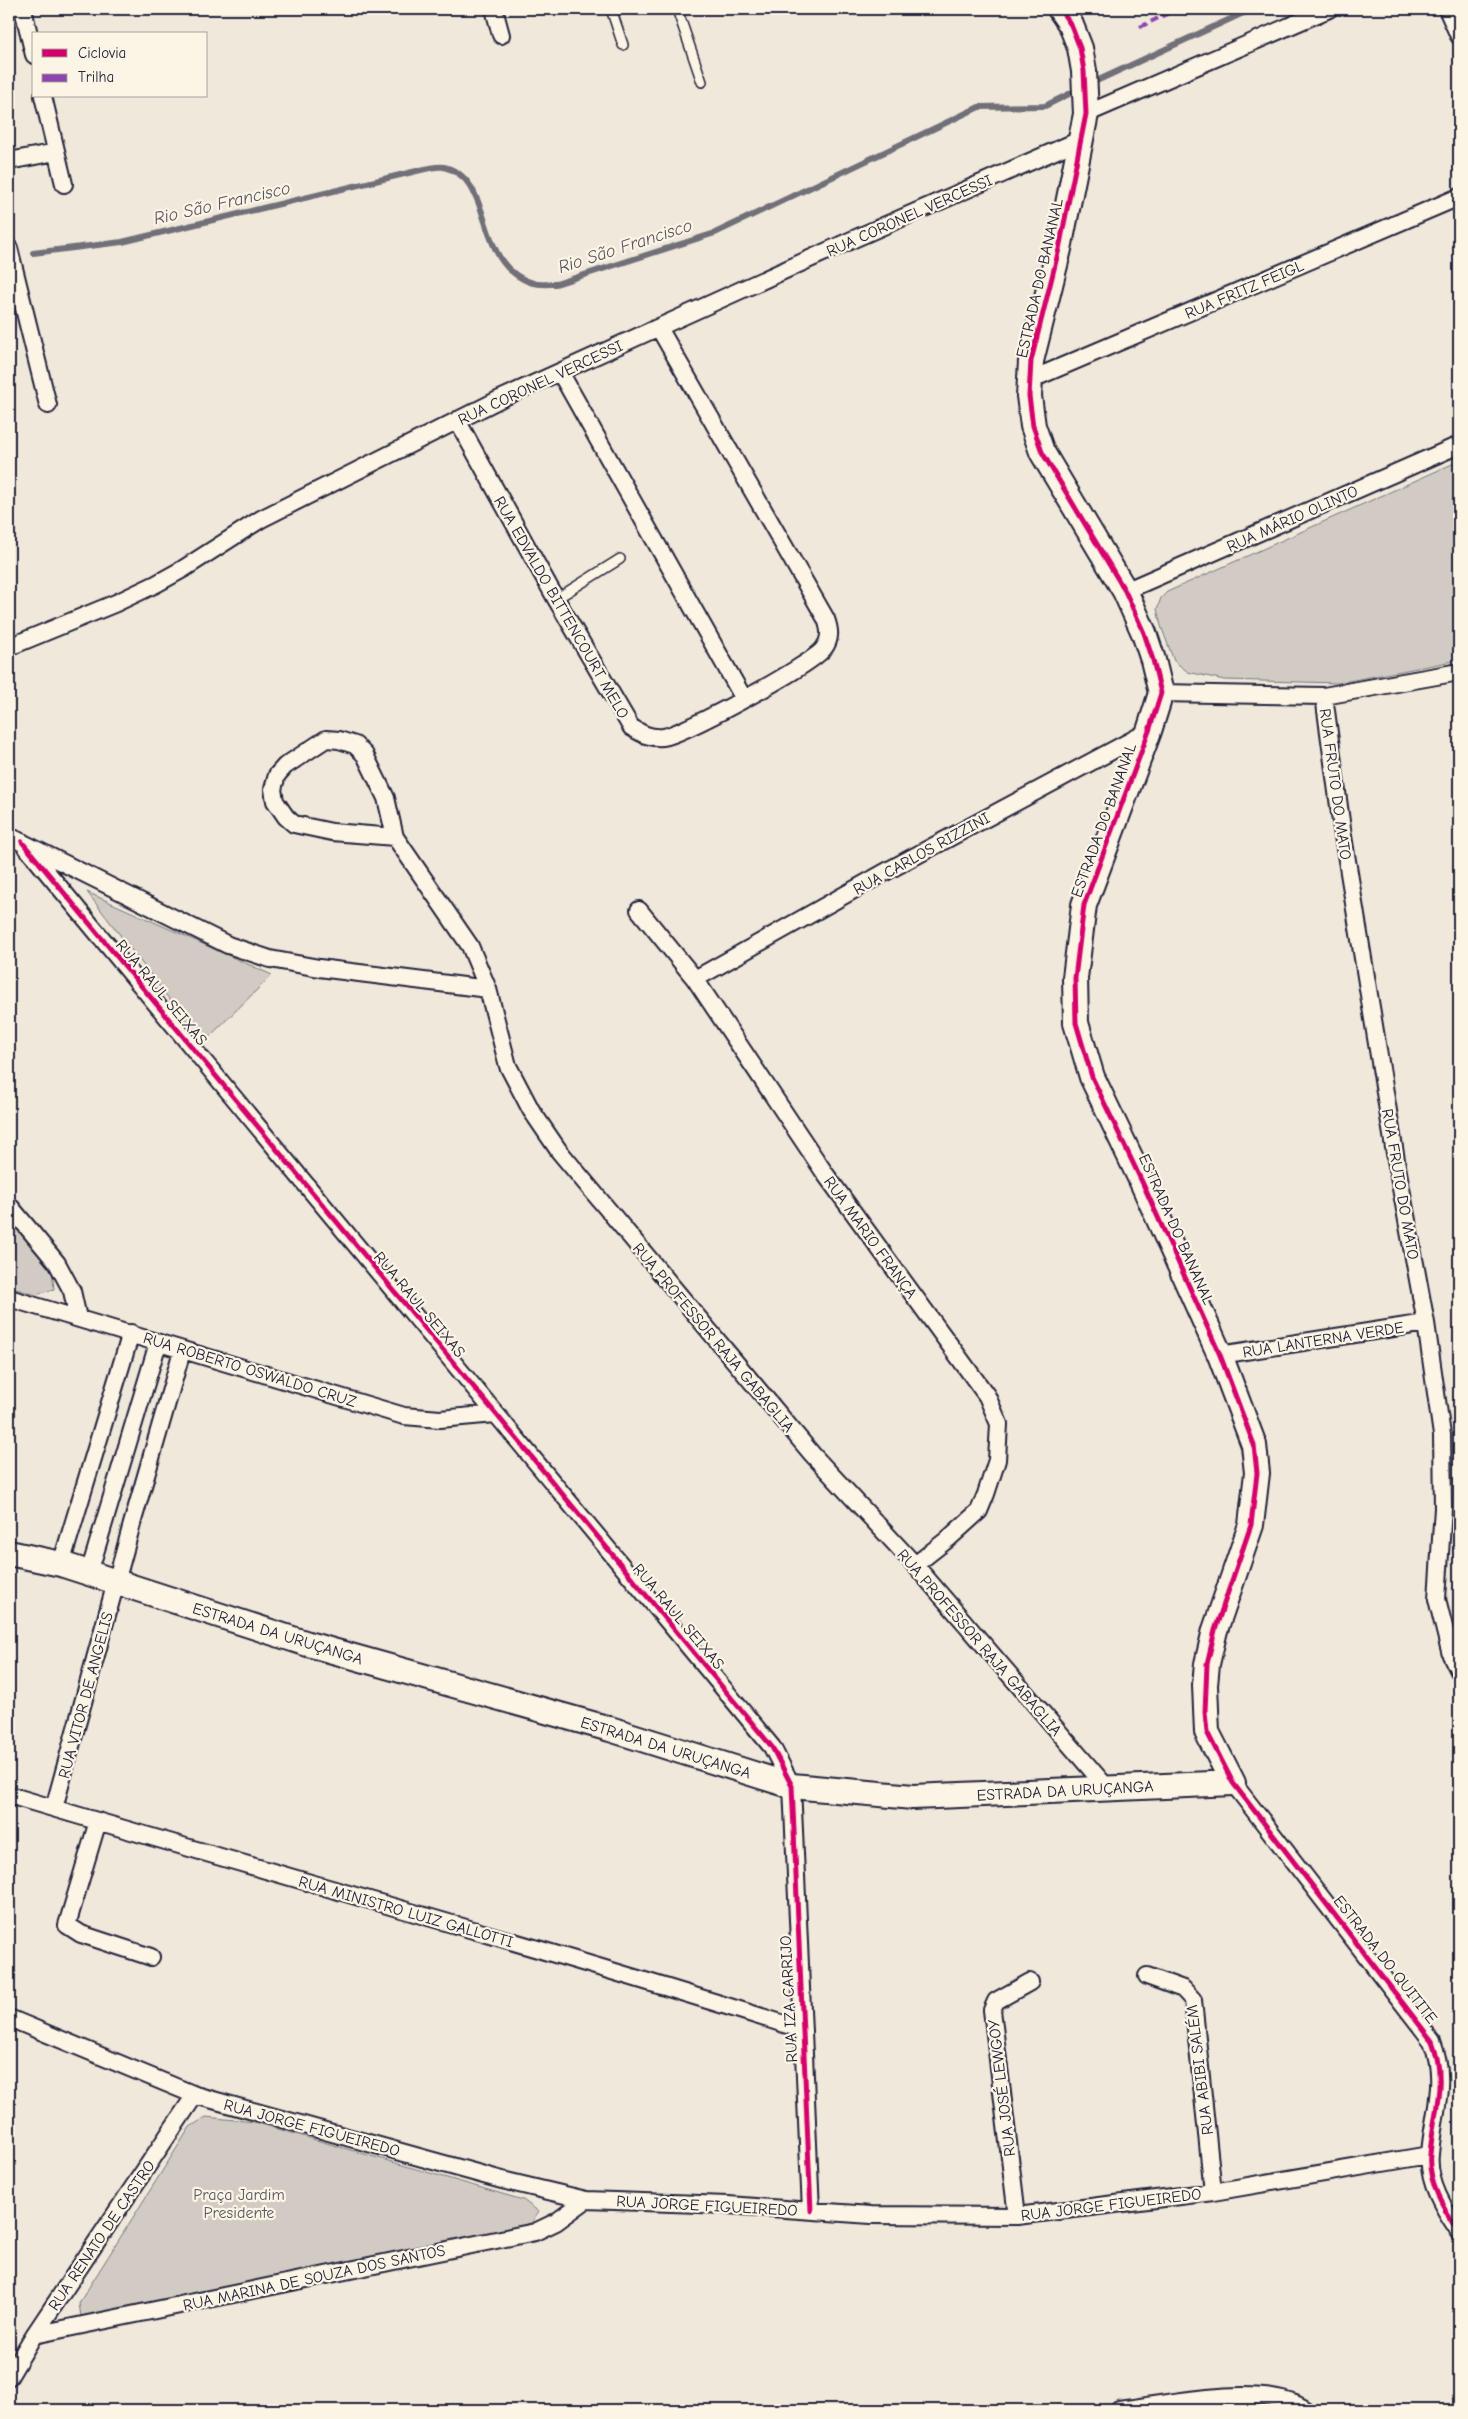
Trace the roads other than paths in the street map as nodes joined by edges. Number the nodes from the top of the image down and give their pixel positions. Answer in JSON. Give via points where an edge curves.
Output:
{"nodes":[{"id":1,"x":23,"y":9,"type":"edge"},
{"id":2,"x":494,"y":9,"type":"edge"},
{"id":3,"x":611,"y":9,"type":"edge"},
{"id":4,"x":678,"y":9,"type":"edge"},
{"id":5,"x":1060,"y":9,"type":"edge"},
{"id":6,"x":1329,"y":9,"type":"edge"},
{"id":7,"x":1447,"y":9,"type":"edge"},
{"id":8,"x":501,"y":35,"type":"dead end"},
{"id":9,"x":1459,"y":36,"type":"edge"},
{"id":10,"x":623,"y":45,"type":"dead end"},
{"id":11,"x":32,"y":47,"type":"edge"},
{"id":12,"x":702,"y":82,"type":"dead end"},
{"id":13,"x":43,"y":98,"type":"edge"},
{"id":14,"x":1086,"y":110,"type":"junction"},
{"id":15,"x":1082,"y":139,"type":"junction"},
{"id":16,"x":56,"y":152,"type":"junction"},
{"id":17,"x":9,"y":161,"type":"edge"},
{"id":18,"x":64,"y":184,"type":"dead end"},
{"id":19,"x":1459,"y":197,"type":"edge"},
{"id":20,"x":9,"y":248,"type":"edge"},
{"id":21,"x":659,"y":328,"type":"junction"},
{"id":22,"x":560,"y":372,"type":"junction"},
{"id":23,"x":1030,"y":380,"type":"junction"},
{"id":24,"x":48,"y":405,"type":"dead end"},
{"id":25,"x":457,"y":420,"type":"junction"},
{"id":26,"x":1459,"y":445,"type":"edge"},
{"id":27,"x":620,"y":559,"type":"dead end"},
{"id":28,"x":1125,"y":591,"type":"junction"},
{"id":29,"x":556,"y":599,"type":"junction"},
{"id":30,"x":9,"y":647,"type":"edge"},
{"id":31,"x":1459,"y":672,"type":"edge"},
{"id":32,"x":1160,"y":693,"type":"junction"},
{"id":33,"x":1324,"y":696,"type":"junction"},
{"id":34,"x":744,"y":699,"type":"junction"},
{"id":35,"x":1149,"y":731,"type":"junction"},
{"id":36,"x":395,"y":837,"type":"junction"},
{"id":37,"x":15,"y":839,"type":"edge"},
{"id":38,"x":640,"y":910,"type":"dead end"},
{"id":39,"x":695,"y":979,"type":"junction"},
{"id":40,"x":488,"y":989,"type":"junction"},
{"id":41,"x":9,"y":1205,"type":"edge"},
{"id":42,"x":9,"y":1298,"type":"edge"},
{"id":43,"x":78,"y":1318,"type":"junction"},
{"id":44,"x":1426,"y":1323,"type":"junction"},
{"id":45,"x":130,"y":1333,"type":"junction"},
{"id":46,"x":158,"y":1342,"type":"junction"},
{"id":47,"x":182,"y":1351,"type":"junction"},
{"id":48,"x":1220,"y":1355,"type":"junction"},
{"id":49,"x":495,"y":1414,"type":"junction"},
{"id":50,"x":9,"y":1553,"type":"edge"},
{"id":51,"x":62,"y":1564,"type":"junction"},
{"id":52,"x":915,"y":1565,"type":"junction"},
{"id":53,"x":89,"y":1574,"type":"junction"},
{"id":54,"x":116,"y":1582,"type":"junction"},
{"id":55,"x":1459,"y":1671,"type":"edge"},
{"id":56,"x":1234,"y":1783,"type":"junction"},
{"id":57,"x":792,"y":1786,"type":"junction"},
{"id":58,"x":1108,"y":1788,"type":"junction"},
{"id":59,"x":9,"y":1795,"type":"edge"},
{"id":60,"x":54,"y":1808,"type":"junction"},
{"id":61,"x":98,"y":1821,"type":"junction"},
{"id":62,"x":151,"y":1957,"type":"dead end"},
{"id":63,"x":1146,"y":1976,"type":"dead end"},
{"id":64,"x":1030,"y":1982,"type":"dead end"},
{"id":65,"x":9,"y":2018,"type":"edge"},
{"id":66,"x":803,"y":2030,"type":"junction"},
{"id":67,"x":195,"y":2095,"type":"junction"},
{"id":68,"x":1429,"y":2155,"type":"junction"},
{"id":69,"x":1213,"y":2192,"type":"junction"},
{"id":70,"x":586,"y":2200,"type":"junction"},
{"id":71,"x":811,"y":2211,"type":"junction"},
{"id":72,"x":1017,"y":2216,"type":"junction"},
{"id":73,"x":1459,"y":2231,"type":"edge"},
{"id":74,"x":34,"y":2335,"type":"junction"},
{"id":75,"x":9,"y":2377,"type":"edge"},
{"id":76,"x":1119,"y":2410,"type":"edge"},
{"id":77,"x":1306,"y":2410,"type":"edge"}],
"edges":[{"from":1,"to":11,"type":"street"},
{"from":2,"to":8,"type":"street"},
{"from":3,"to":10,"type":"lane"},
{"from":4,"to":12,"type":"lane"},
{"from":5,"to":14,"type":"street","name":"ESTRADA DO BANANAL","via":[[1080,48]]},
{"from":6,"to":14,"type":"street"},
{"from":7,"to":9,"type":"street"},
{"from":13,"to":16,"type":"street"},
{"from":14,"to":15,"type":"street","name":"ESTRADA DO BANANAL"},
{"from":15,"to":21,"type":"street","name":"RUA CORONEL VERCESSI"},
{"from":15,"to":23,"type":"street","name":"ESTRADA DO BANANAL","via":[[1031,361]]},
{"from":16,"to":17,"type":"street"},
{"from":16,"to":18,"type":"street"},
{"from":19,"to":23,"type":"street","name":"RUA FRITZ FEIGL"},
{"from":20,"to":24,"type":"street"},
{"from":21,"to":22,"type":"street","name":"RUA CORONEL VERCESSI"},
{"from":21,"to":34,"type":"street","name":"RUA EDVALDO BITTENCOURT MELO","via":[[762,504],[830,629],[829,641],[811,660]]},
{"from":22,"to":25,"type":"street","name":"RUA CORONEL VERCESSI"},
{"from":22,"to":34,"type":"street"},
{"from":23,"to":28,"type":"street","name":"ESTRADA DO BANANAL","via":[[1033,426],[1042,452]]},
{"from":25,"to":29,"type":"street","name":"RUA EDVALDO BITTENCOURT MELO"},
{"from":25,"to":30,"type":"street","name":"RUA CORONEL VERCESSI","via":[[261,519],[156,584]]},
{"from":26,"to":28,"type":"street","name":"RUA MÁRIO OLINTO"},
{"from":27,"to":29,"type":"lane"},
{"from":28,"to":32,"type":"street","name":"ESTRADA DO BANANAL","via":[[1153,660]]},
{"from":29,"to":34,"type":"street","name":"RUA EDVALDO BITTENCOURT MELO","via":[[631,727],[645,737],[664,737]]},
{"from":31,"to":33,"type":"street"},
{"from":32,"to":33,"type":"street"},
{"from":32,"to":35,"type":"street","name":"ESTRADA DO BANANAL"},
{"from":33,"to":44,"type":"street","name":"RUA FRUTO DO MATO","via":[[1398,1172]]},
{"from":35,"to":39,"type":"street","name":"RUA CARLOS RIZZINI","via":[[889,870]]},
{"from":35,"to":48,"type":"street","name":"ESTRADA DO BANANAL","via":[[1084,905],[1075,978],[1076,1023],[1092,1077]]},
{"from":36,"to":36,"type":"street","name":"RUA PROFESSOR RAJA GABAGLIA","via":[[386,798],[365,755],[355,745],[326,739],[285,766],[277,775],[273,789],[275,801],[294,824],[332,832]]},
{"from":36,"to":40,"type":"street","name":"RUA PROFESSOR RAJA GABAGLIA","via":[[470,946]]},
{"from":37,"to":40,"type":"street","via":[[228,945],[270,959]]},
{"from":37,"to":49,"type":"street","name":"RUA RAUL SEIXAS"},
{"from":38,"to":39,"type":"street","name":"RUA MARIO FRANÇA"},
{"from":39,"to":52,"type":"street","name":"RUA MARIO FRANÇA","via":[[826,1175],[987,1396],[999,1424],[997,1460],[979,1511]]},
{"from":40,"to":52,"type":"street","name":"RUA PROFESSOR RAJA GABAGLIA","via":[[508,1066],[531,1110],[559,1151],[812,1454]]},
{"from":41,"to":43,"type":"street","via":[[57,1263],[72,1291]]},
{"from":42,"to":43,"type":"street","name":"RUA ROBERTO OSWALDO CRUZ"},
{"from":43,"to":45,"type":"street","name":"RUA ROBERTO OSWALDO CRUZ"},
{"from":44,"to":48,"type":"street","name":"RUA LANTERNA VERDE"},
{"from":44,"to":55,"type":"street","name":"RUA FRUTO DO MATO","via":[[1442,1435],[1443,1508],[1437,1599],[1451,1655]]},
{"from":45,"to":46,"type":"street","name":"RUA ROBERTO OSWALDO CRUZ"},
{"from":45,"to":51,"type":"street"},
{"from":46,"to":47,"type":"street","name":"RUA ROBERTO OSWALDO CRUZ"},
{"from":46,"to":53,"type":"street"},
{"from":47,"to":49,"type":"street","name":"RUA ROBERTO OSWALDO CRUZ","via":[[404,1416],[440,1419]]},
{"from":47,"to":54,"type":"street"},
{"from":48,"to":56,"type":"street","name":"ESTRADA DO BANANAL","via":[[1254,1445],[1257,1473],[1251,1525],[1215,1630],[1205,1685],[1207,1732]]},
{"from":49,"to":57,"type":"street","name":"RUA RAUL SEIXAS","via":[[772,1747]]},
{"from":50,"to":51,"type":"street","name":"ESTRADA DA URUÇANGA"},
{"from":51,"to":53,"type":"street","name":"ESTRADA DA URUÇANGA"},
{"from":52,"to":58,"type":"street","name":"RUA PROFESSOR RAJA GABAGLIA"},
{"from":53,"to":54,"type":"street","name":"ESTRADA DA URUÇANGA"},
{"from":54,"to":57,"type":"street","name":"ESTRADA DA URUÇANGA","via":[[308,1644],[610,1729]]},
{"from":54,"to":60,"type":"street","name":"RUA VITOR DE ANGELIS"},
{"from":56,"to":58,"type":"street","name":"ESTRADA DA URUÇANGA"},
{"from":56,"to":68,"type":"street","name":"ESTRADA DO QUITITE","via":[[1432,2041],[1439,2058],[1440,2082]]},
{"from":57,"to":58,"type":"street","name":"ESTRADA DA URUÇANGA","via":[[913,1797]]},
{"from":57,"to":66,"type":"street","name":"RUA IZA CARRIJO"},
{"from":59,"to":60,"type":"street","name":"RUA MINISTRO LUIZ GALLOTTI"},
{"from":60,"to":61,"type":"street","name":"RUA MINISTRO LUIZ GALLOTTI"},
{"from":61,"to":62,"type":"street","via":[[67,1925],[81,1934]]},
{"from":61,"to":66,"type":"street","name":"RUA MINISTRO LUIZ GALLOTTI"},
{"from":63,"to":69,"type":"street","name":"RUA ABIBI SALÉM","via":[[1184,1989],[1192,2000]]},
{"from":64,"to":72,"type":"street","name":"RUA JOSÉ LEWGOY","via":[[996,2000],[992,2010]]},
{"from":65,"to":67,"type":"street","name":"RUA JORGE FIGUEIREDO"},
{"from":66,"to":71,"type":"street","name":"RUA IZA CARRIJO"},
{"from":67,"to":70,"type":"street","name":"RUA JORGE FIGUEIREDO"},
{"from":67,"to":74,"type":"street","name":"RUA RENATO DE CASTRO"},
{"from":68,"to":69,"type":"street","name":"RUA JORGE FIGUEIREDO"},
{"from":68,"to":73,"type":"street","name":"ESTRADA DO QUITITE","via":[[1433,2182],[1443,2208]]},
{"from":69,"to":72,"type":"street","name":"RUA JORGE FIGUEIREDO"},
{"from":70,"to":71,"type":"street","name":"RUA JORGE FIGUEIREDO","via":[[728,2204]]},
{"from":70,"to":74,"type":"street","name":"RUA MARINA DE SOUZA DOS SANTOS","via":[[556,2222],[535,2232]]},
{"from":71,"to":72,"type":"street","name":"RUA JORGE FIGUEIREDO"},
{"from":74,"to":75,"type":"street","name":"RUA RENATO DE CASTRO"},
{"from":76,"to":77,"type":"street","via":[[1254,2395],[1297,2404]]}]}
